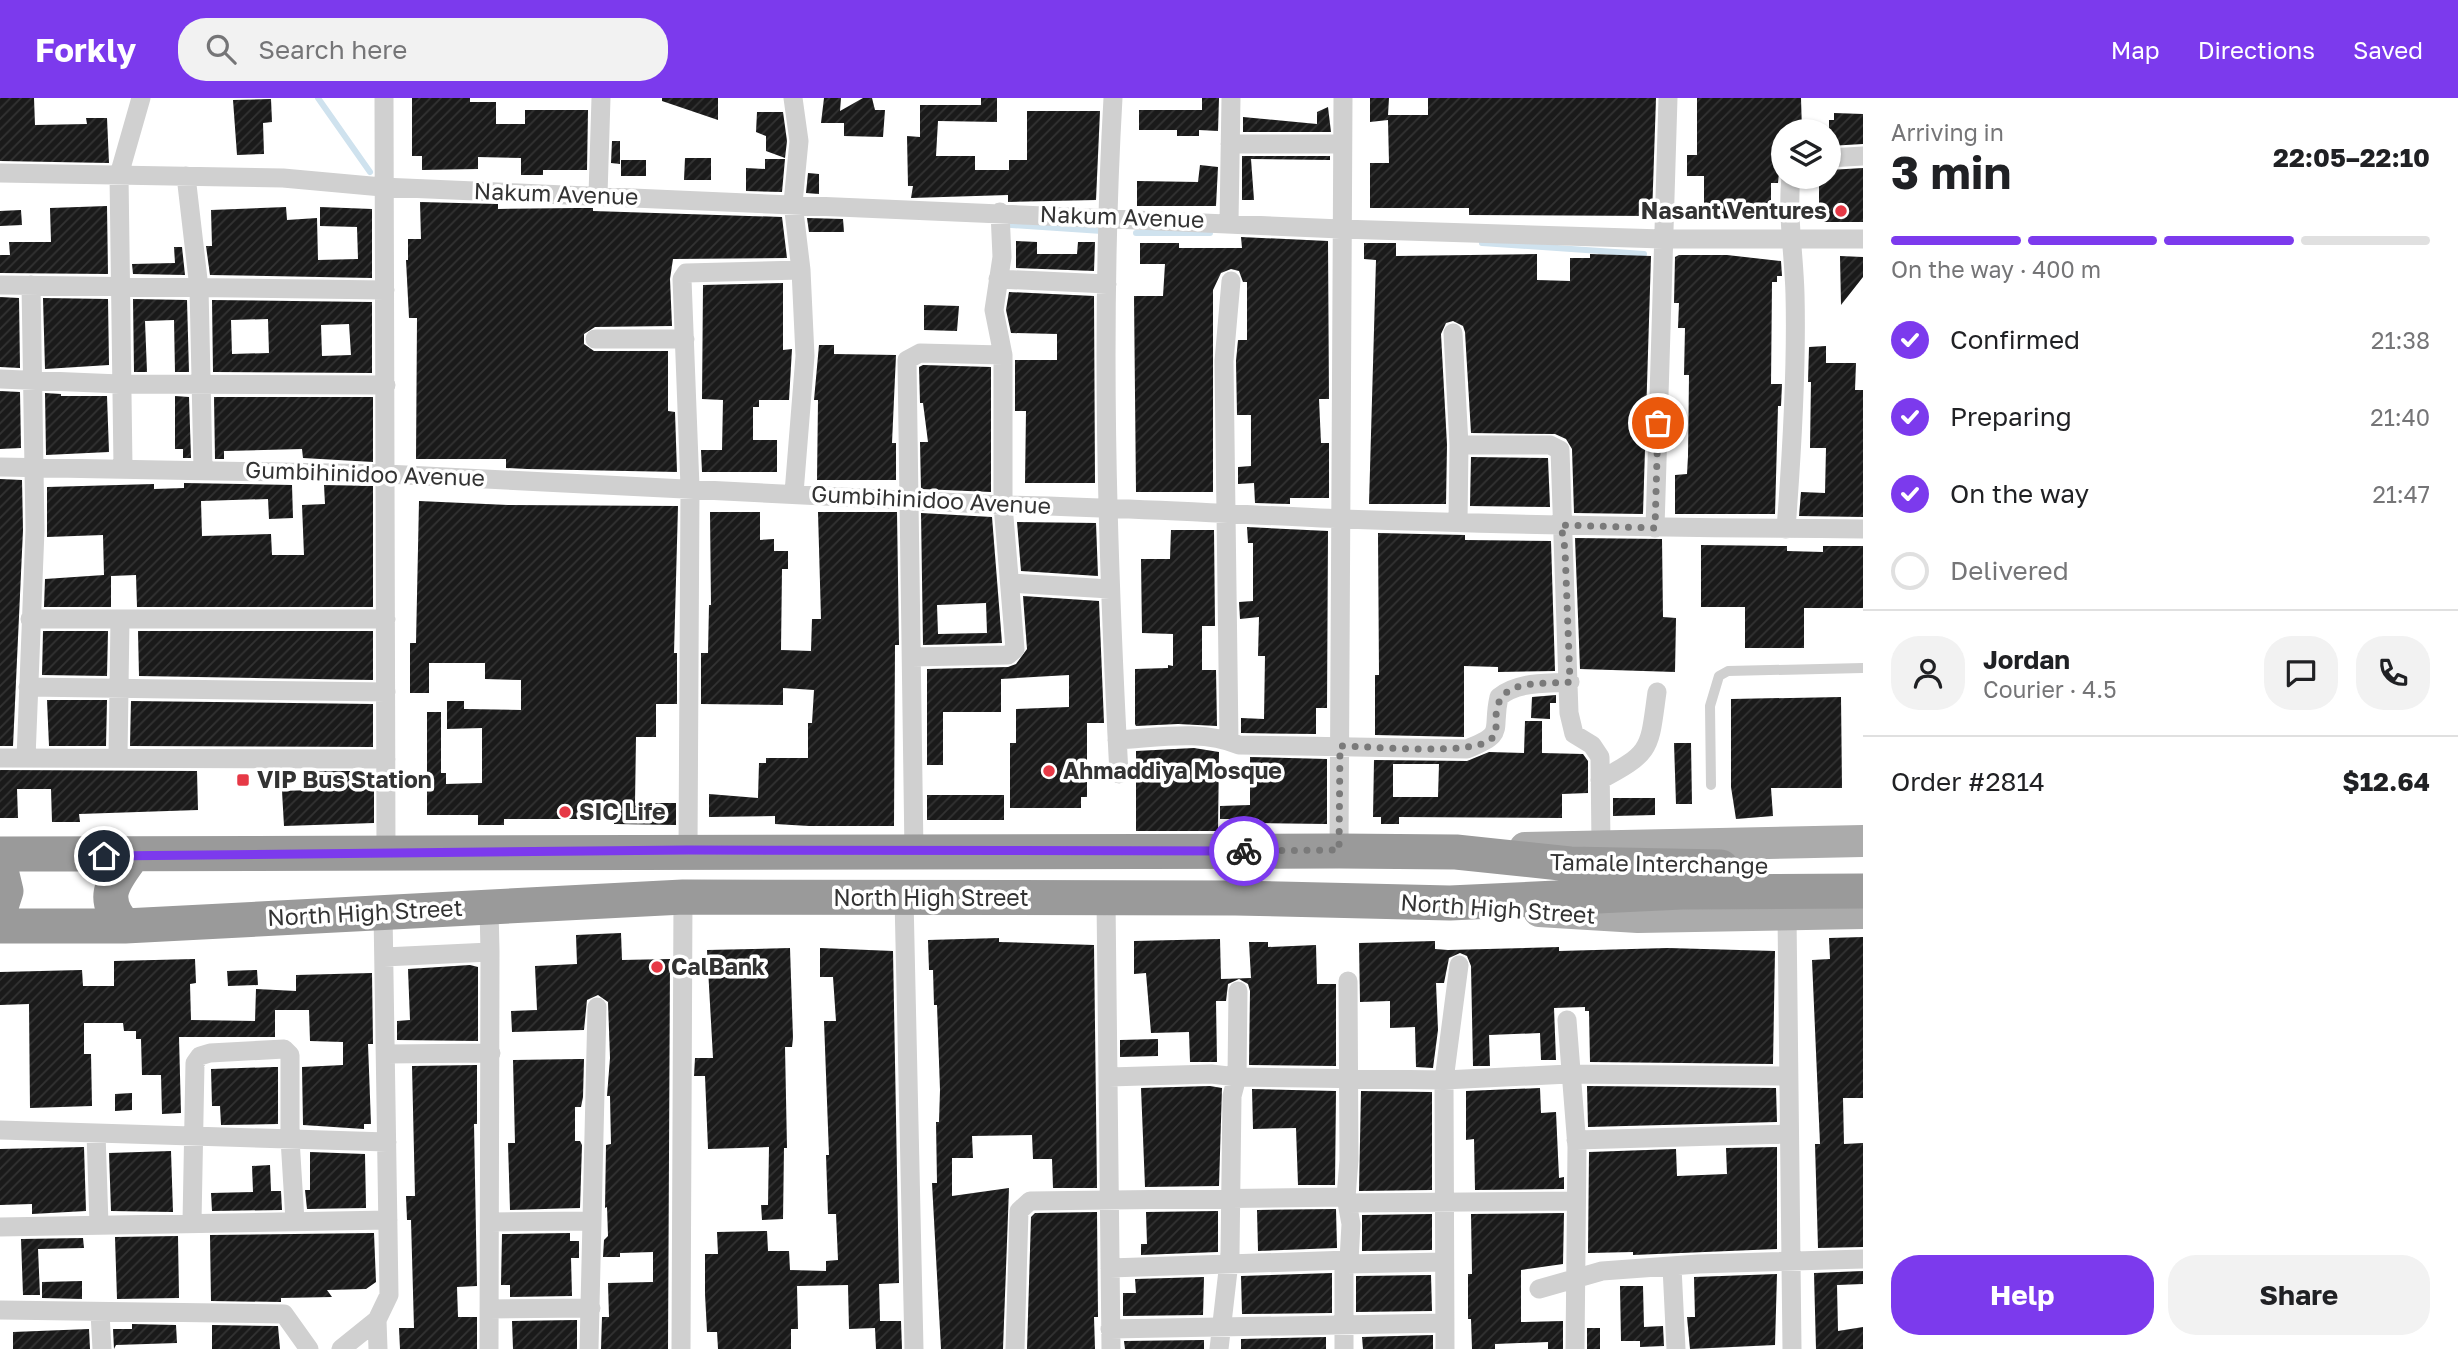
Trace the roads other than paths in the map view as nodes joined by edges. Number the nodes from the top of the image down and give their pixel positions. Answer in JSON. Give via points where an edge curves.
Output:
{"nodes":[{"id":1,"x":141,"y":98,"type":"edge"},
{"id":2,"x":384,"y":98,"type":"edge"},
{"id":3,"x":601,"y":98,"type":"edge"},
{"id":4,"x":793,"y":98,"type":"edge"},
{"id":5,"x":1113,"y":98,"type":"edge"},
{"id":6,"x":1231,"y":98,"type":"edge"},
{"id":7,"x":1343,"y":98,"type":"edge"},
{"id":8,"x":1668,"y":98,"type":"edge"},
{"id":9,"x":1230,"y":144,"type":"junction"},
{"id":10,"x":1342,"y":144,"type":"junction"},
{"id":11,"x":1863,"y":156,"type":"edge"},
{"id":12,"x":1841,"y":157,"type":"edge"},
{"id":13,"x":0,"y":173,"type":"edge"},
{"id":14,"x":119,"y":175,"type":"junction"},
{"id":15,"x":186,"y":176,"type":"junction"},
{"id":16,"x":382,"y":187,"type":"junction"},
{"id":17,"x":1790,"y":189,"type":"edge"},
{"id":18,"x":598,"y":195,"type":"junction"},
{"id":19,"x":793,"y":203,"type":"junction"},
{"id":20,"x":1000,"y":212,"type":"junction"},
{"id":21,"x":1106,"y":217,"type":"junction"},
{"id":22,"x":1229,"y":222,"type":"junction"},
{"id":23,"x":1341,"y":229,"type":"junction"},
{"id":24,"x":1663,"y":239,"type":"junction"},
{"id":25,"x":1792,"y":239,"type":"junction"},
{"id":26,"x":1863,"y":239,"type":"edge"},
{"id":27,"x":801,"y":270,"type":"junction"},
{"id":28,"x":998,"y":279,"type":"junction"},
{"id":29,"x":1231,"y":281,"type":"dead end"},
{"id":30,"x":1107,"y":284,"type":"junction"},
{"id":31,"x":0,"y":285,"type":"edge"},
{"id":32,"x":31,"y":285,"type":"junction"},
{"id":33,"x":118,"y":285,"type":"junction"},
{"id":34,"x":199,"y":288,"type":"junction"},
{"id":35,"x":385,"y":290,"type":"junction"},
{"id":36,"x":1453,"y":333,"type":"dead end"},
{"id":37,"x":596,"y":339,"type":"dead end"},
{"id":38,"x":685,"y":339,"type":"junction"},
{"id":39,"x":1003,"y":355,"type":"junction"},
{"id":40,"x":32,"y":378,"type":"junction"},
{"id":41,"x":0,"y":379,"type":"edge"},
{"id":42,"x":120,"y":384,"type":"junction"},
{"id":43,"x":202,"y":384,"type":"junction"},
{"id":44,"x":386,"y":385,"type":"junction"},
{"id":45,"x":1459,"y":445,"type":"junction"},
{"id":46,"x":0,"y":467,"type":"edge"},
{"id":47,"x":34,"y":467,"type":"junction"},
{"id":48,"x":123,"y":467,"type":"junction"},
{"id":49,"x":203,"y":469,"type":"junction"},
{"id":50,"x":386,"y":474,"type":"junction"},
{"id":51,"x":690,"y":487,"type":"junction"},
{"id":52,"x":793,"y":493,"type":"junction"},
{"id":53,"x":910,"y":500,"type":"junction"},
{"id":54,"x":1003,"y":505,"type":"junction"},
{"id":55,"x":1106,"y":506,"type":"junction"},
{"id":56,"x":1225,"y":512,"type":"junction"},
{"id":57,"x":1342,"y":519,"type":"junction"},
{"id":58,"x":1458,"y":522,"type":"junction"},
{"id":59,"x":1561,"y":525,"type":"junction"},
{"id":60,"x":1655,"y":528,"type":"junction"},
{"id":61,"x":1786,"y":528,"type":"junction"},
{"id":62,"x":1863,"y":529,"type":"edge"},
{"id":63,"x":1010,"y":583,"type":"junction"},
{"id":64,"x":1110,"y":589,"type":"junction"},
{"id":65,"x":30,"y":619,"type":"junction"},
{"id":66,"x":120,"y":619,"type":"junction"},
{"id":67,"x":386,"y":619,"type":"junction"},
{"id":68,"x":912,"y":657,"type":"junction"},
{"id":69,"x":1863,"y":668,"type":"edge"},
{"id":70,"x":1570,"y":682,"type":"junction"},
{"id":71,"x":28,"y":687,"type":"junction"},
{"id":72,"x":119,"y":688,"type":"junction"},
{"id":73,"x":386,"y":692,"type":"junction"},
{"id":74,"x":1657,"y":692,"type":"dead end"},
{"id":75,"x":1117,"y":740,"type":"junction"},
{"id":76,"x":1229,"y":741,"type":"junction"},
{"id":77,"x":1340,"y":746,"type":"junction"},
{"id":78,"x":118,"y":757,"type":"junction"},
{"id":79,"x":0,"y":758,"type":"edge"},
{"id":80,"x":26,"y":758,"type":"junction"},
{"id":81,"x":386,"y":759,"type":"junction"},
{"id":82,"x":1119,"y":774,"type":"dead end"},
{"id":83,"x":1600,"y":780,"type":"junction"},
{"id":84,"x":1711,"y":785,"type":"dead end"},
{"id":85,"x":1863,"y":841,"type":"edge"},
{"id":86,"x":1601,"y":845,"type":"junction"},
{"id":87,"x":688,"y":850,"type":"junction"},
{"id":88,"x":1339,"y":850,"type":"junction"},
{"id":89,"x":1456,"y":852,"type":"junction"},
{"id":90,"x":914,"y":853,"type":"junction"},
{"id":91,"x":0,"y":854,"type":"edge"},
{"id":92,"x":386,"y":854,"type":"junction"},
{"id":93,"x":132,"y":856,"type":"junction"},
{"id":94,"x":0,"y":866,"type":"edge"},
{"id":95,"x":1863,"y":866,"type":"edge"},
{"id":96,"x":1863,"y":891,"type":"edge"},
{"id":97,"x":683,"y":897,"type":"junction"},
{"id":98,"x":904,"y":898,"type":"junction"},
{"id":99,"x":1106,"y":898,"type":"junction"},
{"id":100,"x":1450,"y":903,"type":"junction"},
{"id":101,"x":489,"y":907,"type":"junction"},
{"id":102,"x":0,"y":910,"type":"edge"},
{"id":103,"x":383,"y":912,"type":"junction"},
{"id":104,"x":1863,"y":913,"type":"edge"},
{"id":105,"x":1787,"y":915,"type":"junction"},
{"id":106,"x":0,"y":926,"type":"edge"},
{"id":107,"x":125,"y":926,"type":"junction"},
{"id":108,"x":490,"y":952,"type":"junction"},
{"id":109,"x":384,"y":957,"type":"junction"},
{"id":110,"x":1459,"y":965,"type":"dead end"},
{"id":111,"x":1348,"y":981,"type":"dead end"},
{"id":112,"x":1238,"y":992,"type":"dead end"},
{"id":113,"x":597,"y":1007,"type":"dead end"},
{"id":114,"x":1567,"y":1020,"type":"dead end"},
{"id":115,"x":491,"y":1053,"type":"junction"},
{"id":116,"x":386,"y":1054,"type":"junction"},
{"id":117,"x":1569,"y":1074,"type":"junction"},
{"id":118,"x":1788,"y":1076,"type":"junction"},
{"id":119,"x":1109,"y":1077,"type":"junction"},
{"id":120,"x":1237,"y":1077,"type":"junction"},
{"id":121,"x":1349,"y":1078,"type":"junction"},
{"id":122,"x":1444,"y":1080,"type":"junction"},
{"id":123,"x":0,"y":1130,"type":"edge"},
{"id":124,"x":96,"y":1133,"type":"junction"},
{"id":125,"x":1789,"y":1134,"type":"junction"},
{"id":126,"x":192,"y":1136,"type":"junction"},
{"id":127,"x":290,"y":1139,"type":"junction"},
{"id":128,"x":1576,"y":1140,"type":"junction"},
{"id":129,"x":387,"y":1142,"type":"junction"},
{"id":130,"x":1231,"y":1198,"type":"junction"},
{"id":131,"x":1347,"y":1200,"type":"junction"},
{"id":132,"x":1110,"y":1201,"type":"junction"},
{"id":133,"x":1576,"y":1201,"type":"junction"},
{"id":134,"x":1444,"y":1204,"type":"junction"},
{"id":135,"x":388,"y":1220,"type":"junction"},
{"id":136,"x":295,"y":1221,"type":"junction"},
{"id":137,"x":591,"y":1221,"type":"junction"},
{"id":138,"x":192,"y":1222,"type":"junction"},
{"id":139,"x":490,"y":1222,"type":"junction"},
{"id":140,"x":99,"y":1224,"type":"junction"},
{"id":141,"x":0,"y":1227,"type":"edge"},
{"id":142,"x":1863,"y":1259,"type":"edge"},
{"id":143,"x":1791,"y":1260,"type":"junction"},
{"id":144,"x":1348,"y":1262,"type":"junction"},
{"id":145,"x":1444,"y":1262,"type":"junction"},
{"id":146,"x":1229,"y":1266,"type":"junction"},
{"id":147,"x":1672,"y":1267,"type":"junction"},
{"id":148,"x":1110,"y":1268,"type":"junction"},
{"id":149,"x":1575,"y":1277,"type":"junction"},
{"id":150,"x":1539,"y":1289,"type":"dead end"},
{"id":151,"x":591,"y":1308,"type":"junction"},
{"id":152,"x":489,"y":1309,"type":"junction"},
{"id":153,"x":0,"y":1310,"type":"edge"},
{"id":154,"x":100,"y":1313,"type":"junction"},
{"id":155,"x":377,"y":1320,"type":"junction"},
{"id":156,"x":1445,"y":1323,"type":"junction"},
{"id":157,"x":1343,"y":1325,"type":"junction"},
{"id":158,"x":1223,"y":1327,"type":"junction"},
{"id":159,"x":1110,"y":1329,"type":"junction"},
{"id":160,"x":102,"y":1349,"type":"edge"},
{"id":161,"x":309,"y":1349,"type":"edge"},
{"id":162,"x":341,"y":1349,"type":"edge"},
{"id":163,"x":378,"y":1349,"type":"edge"},
{"id":164,"x":489,"y":1349,"type":"edge"},
{"id":165,"x":589,"y":1349,"type":"edge"},
{"id":166,"x":681,"y":1349,"type":"edge"},
{"id":167,"x":914,"y":1349,"type":"edge"},
{"id":168,"x":1014,"y":1349,"type":"edge"},
{"id":169,"x":1111,"y":1349,"type":"edge"},
{"id":170,"x":1219,"y":1349,"type":"edge"},
{"id":171,"x":1344,"y":1349,"type":"edge"},
{"id":172,"x":1445,"y":1349,"type":"edge"},
{"id":173,"x":1575,"y":1349,"type":"edge"},
{"id":174,"x":1676,"y":1349,"type":"edge"},
{"id":175,"x":1792,"y":1349,"type":"edge"}],
"edges":[{"from":1,"to":14,"type":"street"},
{"from":2,"to":16,"type":"street"},
{"from":3,"to":18,"type":"street"},
{"from":4,"to":19,"type":"street","via":[[799,141]]},
{"from":5,"to":21,"type":"street"},
{"from":6,"to":9,"type":"street"},
{"from":7,"to":10,"type":"street"},
{"from":8,"to":24,"type":"street"},
{"from":9,"to":10,"type":"street"},
{"from":9,"to":22,"type":"street"},
{"from":10,"to":23,"type":"street"},
{"from":11,"to":12,"type":"street"},
{"from":13,"to":14,"type":"street","name":"Nakum Avenue"},
{"from":14,"to":15,"type":"street","name":"Nakum Avenue"},
{"from":14,"to":33,"type":"street"},
{"from":15,"to":16,"type":"street","name":"Nakum Avenue"},
{"from":15,"to":34,"type":"street"},
{"from":16,"to":18,"type":"street","name":"Nakum Avenue"},
{"from":16,"to":35,"type":"street"},
{"from":17,"to":25,"type":"street"},
{"from":18,"to":19,"type":"street","name":"Nakum Avenue"},
{"from":19,"to":20,"type":"street","name":"Nakum Avenue"},
{"from":19,"to":27,"type":"street"},
{"from":20,"to":21,"type":"street","name":"Nakum Avenue"},
{"from":20,"to":28,"type":"street"},
{"from":21,"to":22,"type":"street","name":"Nakum Avenue"},
{"from":21,"to":30,"type":"street"},
{"from":22,"to":23,"type":"street","name":"Nakum Avenue"},
{"from":23,"to":24,"type":"street","name":"Nakum Avenue"},
{"from":23,"to":57,"type":"street"},
{"from":24,"to":25,"type":"street","name":"Nakum Avenue"},
{"from":24,"to":60,"type":"street"},
{"from":25,"to":26,"type":"street","name":"Nakum Avenue"},
{"from":25,"to":61,"type":"street","via":[[1793,419]]},
{"from":27,"to":38,"type":"street","via":[[686,273],[682,279]]},
{"from":27,"to":52,"type":"street","via":[[804,356]]},
{"from":28,"to":30,"type":"street"},
{"from":28,"to":39,"type":"street","via":[[994,310]]},
{"from":29,"to":56,"type":"street","via":[[1224,361]]},
{"from":30,"to":55,"type":"street"},
{"from":31,"to":32,"type":"street"},
{"from":32,"to":33,"type":"street"},
{"from":32,"to":40,"type":"street"},
{"from":33,"to":34,"type":"street"},
{"from":33,"to":42,"type":"street"},
{"from":34,"to":35,"type":"street"},
{"from":34,"to":43,"type":"street"},
{"from":35,"to":44,"type":"street"},
{"from":36,"to":45,"type":"street"},
{"from":37,"to":38,"type":"street"},
{"from":38,"to":51,"type":"street"},
{"from":39,"to":53,"type":"street","via":[[920,353],[907,360]]},
{"from":39,"to":54,"type":"street"},
{"from":40,"to":41,"type":"street"},
{"from":40,"to":42,"type":"street"},
{"from":40,"to":47,"type":"street"},
{"from":42,"to":43,"type":"street"},
{"from":42,"to":48,"type":"street"},
{"from":43,"to":44,"type":"street"},
{"from":43,"to":49,"type":"street"},
{"from":44,"to":50,"type":"street"},
{"from":45,"to":58,"type":"street"},
{"from":45,"to":59,"type":"street","via":[[1550,446],[1560,450]]},
{"from":46,"to":47,"type":"street","name":"Gumbihinidoo Avenue"},
{"from":47,"to":48,"type":"street","name":"Gumbihinidoo Avenue"},
{"from":47,"to":65,"type":"street","via":[[36,530]]},
{"from":48,"to":49,"type":"street","name":"Gumbihinidoo Avenue"},
{"from":49,"to":50,"type":"street","name":"Gumbihinidoo Avenue"},
{"from":50,"to":51,"type":"street","name":"Gumbihinidoo Avenue"},
{"from":50,"to":67,"type":"street"},
{"from":51,"to":52,"type":"street","name":"Gumbihinidoo Avenue"},
{"from":51,"to":87,"type":"street"},
{"from":52,"to":53,"type":"street","name":"Gumbihinidoo Avenue"},
{"from":53,"to":54,"type":"street","name":"Gumbihinidoo Avenue"},
{"from":53,"to":68,"type":"street"},
{"from":54,"to":55,"type":"street","name":"Gumbihinidoo Avenue"},
{"from":54,"to":63,"type":"street"},
{"from":55,"to":56,"type":"street","name":"Gumbihinidoo Avenue"},
{"from":55,"to":64,"type":"street"},
{"from":56,"to":57,"type":"street","name":"Gumbihinidoo Avenue"},
{"from":56,"to":76,"type":"street"},
{"from":57,"to":58,"type":"street","name":"Gumbihinidoo Avenue"},
{"from":57,"to":77,"type":"street"},
{"from":58,"to":59,"type":"street","name":"Gumbihinidoo Avenue"},
{"from":59,"to":60,"type":"street","name":"Gumbihinidoo Avenue"},
{"from":59,"to":70,"type":"street"},
{"from":60,"to":61,"type":"street","name":"Gumbihinidoo Avenue"},
{"from":61,"to":62,"type":"street","name":"Gumbihinidoo Avenue"},
{"from":63,"to":64,"type":"street"},
{"from":63,"to":68,"type":"street","via":[[1012,654]]},
{"from":64,"to":75,"type":"street"},
{"from":65,"to":66,"type":"street"},
{"from":65,"to":71,"type":"street"},
{"from":66,"to":67,"type":"street"},
{"from":66,"to":72,"type":"street"},
{"from":67,"to":73,"type":"street"},
{"from":68,"to":90,"type":"street"},
{"from":69,"to":84,"type":"lane","via":[[1728,671],[1719,676],[1710,706]]},
{"from":70,"to":77,"type":"street","via":[[1506,691],[1496,709],[1496,732],[1490,740],[1467,748]]},
{"from":70,"to":83,"type":"street","via":[[1574,734],[1592,745],[1600,757]]},
{"from":71,"to":72,"type":"street"},
{"from":71,"to":80,"type":"street"},
{"from":72,"to":73,"type":"street"},
{"from":72,"to":78,"type":"street"},
{"from":73,"to":81,"type":"street"},
{"from":74,"to":83,"type":"street","via":[[1646,749]]},
{"from":75,"to":76,"type":"street","via":[[1199,735]]},
{"from":75,"to":82,"type":"street"},
{"from":76,"to":77,"type":"street","via":[[1238,745]]},
{"from":77,"to":88,"type":"street"},
{"from":78,"to":80,"type":"street"},
{"from":78,"to":81,"type":"street"},
{"from":79,"to":80,"type":"street"},
{"from":81,"to":92,"type":"street"},
{"from":83,"to":86,"type":"street"},
{"from":85,"to":86,"type":"main road","name":"North High Street"},
{"from":86,"to":89,"type":"main road","name":"North High Street"},
{"from":87,"to":90,"type":"highway","name":"North High Street"},
{"from":87,"to":92,"type":"highway","name":"North High Street"},
{"from":88,"to":89,"type":"highway","name":"North High Street"},
{"from":88,"to":90,"type":"highway","name":"North High Street"},
{"from":89,"to":95,"type":"highway","name":"Tamale Interchange","via":[[1570,864]]},
{"from":91,"to":93,"type":"highway","name":"North High Street"},
{"from":92,"to":93,"type":"highway","name":"North High Street"},
{"from":93,"to":107,"type":"highway","via":[[111,887],[113,911]]},
{"from":94,"to":102,"type":"highway","via":[[6,891]]},
{"from":96,"to":100,"type":"highway","name":"Tamale Interchange","via":[[1682,892]]},
{"from":97,"to":98,"type":"highway","name":"North High Street"},
{"from":97,"to":101,"type":"highway","name":"North High Street"},
{"from":97,"to":166,"type":"street"},
{"from":98,"to":99,"type":"highway","name":"North High Street"},
{"from":98,"to":167,"type":"street"},
{"from":99,"to":100,"type":"highway","name":"North High Street"},
{"from":99,"to":119,"type":"street"},
{"from":100,"to":105,"type":"main road","name":"North High Street","via":[[1638,917]]},
{"from":101,"to":103,"type":"highway","name":"North High Street"},
{"from":101,"to":108,"type":"street"},
{"from":103,"to":107,"type":"highway","name":"North High Street"},
{"from":103,"to":109,"type":"street"},
{"from":104,"to":105,"type":"main road","name":"North High Street"},
{"from":105,"to":118,"type":"street"},
{"from":106,"to":107,"type":"highway","name":"North High Street"},
{"from":108,"to":109,"type":"street"},
{"from":108,"to":115,"type":"street"},
{"from":109,"to":116,"type":"street"},
{"from":110,"to":122,"type":"street"},
{"from":111,"to":121,"type":"street"},
{"from":112,"to":120,"type":"street"},
{"from":113,"to":137,"type":"street"},
{"from":114,"to":117,"type":"street"},
{"from":115,"to":116,"type":"street"},
{"from":115,"to":139,"type":"street"},
{"from":116,"to":129,"type":"street"},
{"from":117,"to":118,"type":"street"},
{"from":117,"to":122,"type":"street"},
{"from":117,"to":128,"type":"street"},
{"from":118,"to":125,"type":"street"},
{"from":119,"to":120,"type":"street"},
{"from":119,"to":132,"type":"street"},
{"from":120,"to":121,"type":"street"},
{"from":120,"to":130,"type":"street","via":[[1231,1096]]},
{"from":121,"to":122,"type":"street"},
{"from":121,"to":131,"type":"street"},
{"from":122,"to":134,"type":"street"},
{"from":123,"to":124,"type":"street"},
{"from":124,"to":126,"type":"street"},
{"from":124,"to":140,"type":"street"},
{"from":125,"to":128,"type":"street"},
{"from":125,"to":143,"type":"street"},
{"from":126,"to":127,"type":"street"},
{"from":126,"to":127,"type":"street","via":[[195,1063],[200,1056],[284,1049],[290,1055]]},
{"from":126,"to":138,"type":"street"},
{"from":127,"to":129,"type":"street"},
{"from":127,"to":136,"type":"street"},
{"from":128,"to":133,"type":"street"},
{"from":129,"to":135,"type":"street"},
{"from":130,"to":131,"type":"street"},
{"from":130,"to":132,"type":"street"},
{"from":130,"to":146,"type":"street"},
{"from":131,"to":134,"type":"street"},
{"from":131,"to":144,"type":"street","via":[[1351,1224]]},
{"from":132,"to":148,"type":"street"},
{"from":132,"to":168,"type":"street","via":[[1030,1201],[1023,1205],[1016,1253]]},
{"from":133,"to":134,"type":"street"},
{"from":133,"to":149,"type":"street"},
{"from":134,"to":145,"type":"street"},
{"from":135,"to":136,"type":"street"},
{"from":135,"to":155,"type":"street","via":[[389,1295]]},
{"from":136,"to":138,"type":"street"},
{"from":137,"to":139,"type":"street"},
{"from":137,"to":151,"type":"street"},
{"from":138,"to":140,"type":"street"},
{"from":139,"to":152,"type":"street"},
{"from":140,"to":141,"type":"street"},
{"from":142,"to":143,"type":"street"},
{"from":143,"to":147,"type":"street"},
{"from":143,"to":175,"type":"street"},
{"from":144,"to":145,"type":"street"},
{"from":144,"to":146,"type":"street"},
{"from":144,"to":157,"type":"street"},
{"from":145,"to":156,"type":"street"},
{"from":146,"to":148,"type":"street"},
{"from":146,"to":158,"type":"street"},
{"from":147,"to":149,"type":"street"},
{"from":147,"to":174,"type":"street"},
{"from":148,"to":159,"type":"street"},
{"from":149,"to":150,"type":"street"},
{"from":149,"to":173,"type":"street"},
{"from":151,"to":152,"type":"street"},
{"from":151,"to":165,"type":"street"},
{"from":152,"to":164,"type":"street"},
{"from":153,"to":154,"type":"street"},
{"from":154,"to":160,"type":"street"},
{"from":154,"to":161,"type":"street","via":[[284,1314]]},
{"from":155,"to":162,"type":"street"},
{"from":155,"to":163,"type":"street"},
{"from":156,"to":157,"type":"street"},
{"from":156,"to":172,"type":"street"},
{"from":157,"to":158,"type":"street"},
{"from":157,"to":171,"type":"street"},
{"from":158,"to":159,"type":"street"},
{"from":158,"to":170,"type":"street"},
{"from":159,"to":169,"type":"street"}]}
